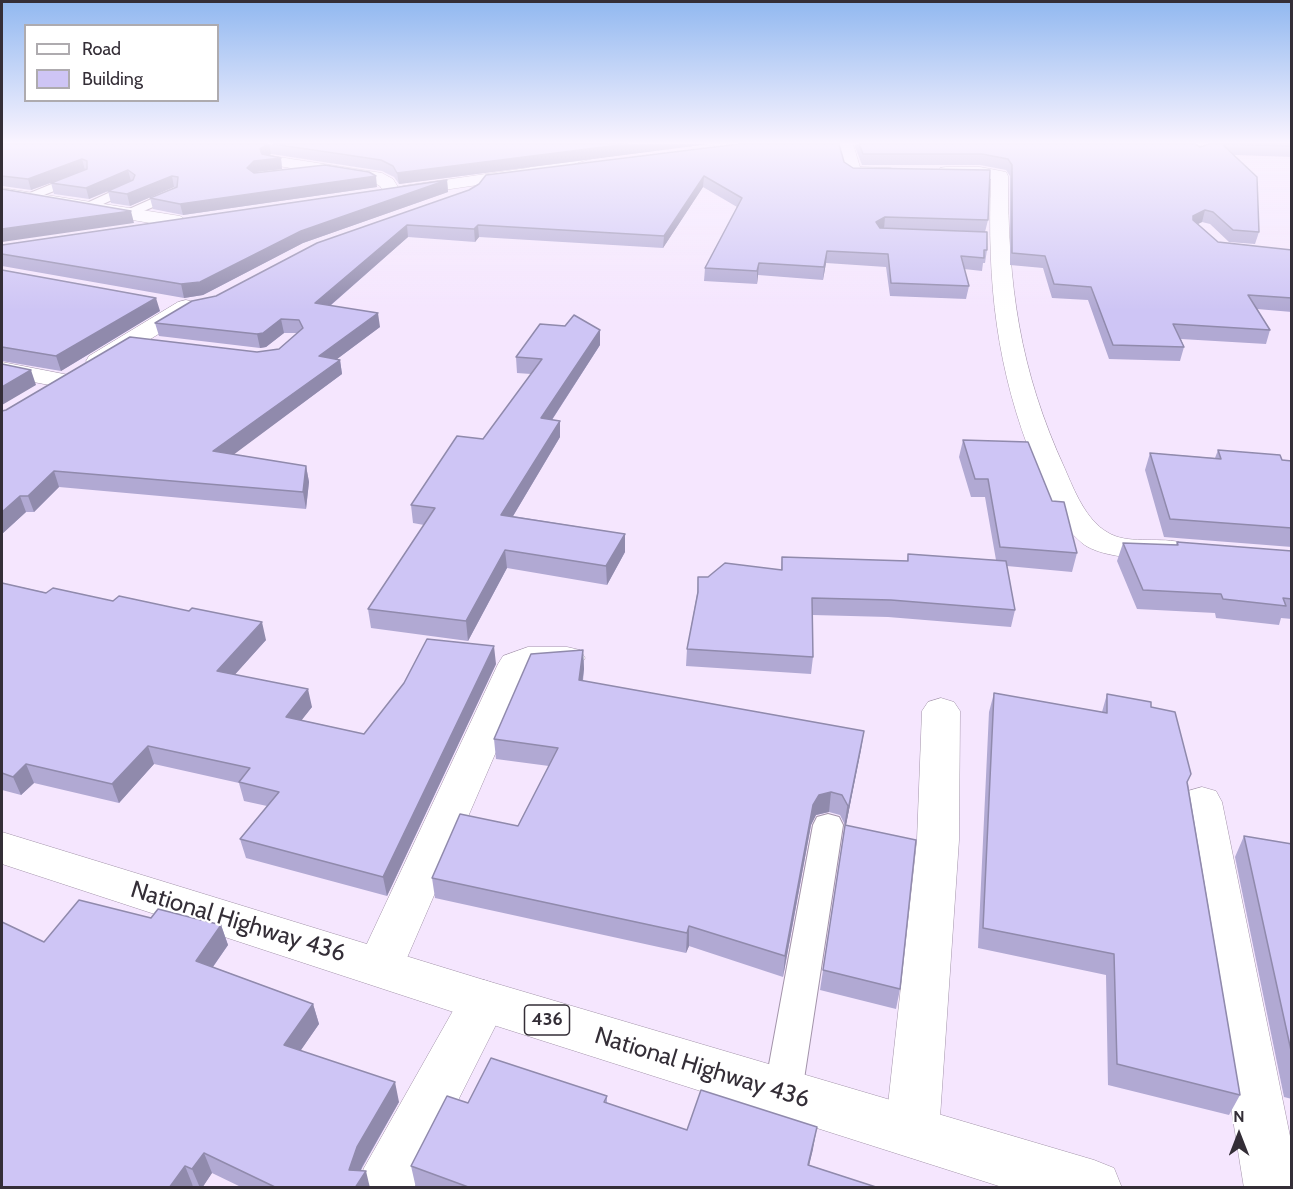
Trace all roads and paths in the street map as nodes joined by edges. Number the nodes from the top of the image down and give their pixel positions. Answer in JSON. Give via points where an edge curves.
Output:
{"nodes":[{"id":1,"x":41,"y":199,"type":"edge"},
{"id":2,"x":102,"y":199,"type":"edge"},
{"id":3,"x":163,"y":199,"type":"edge"},
{"id":4,"x":448,"y":199,"type":"edge"},
{"id":5,"x":997,"y":199,"type":"edge"},
{"id":6,"x":432,"y":206,"type":"edge"},
{"id":7,"x":85,"y":207,"type":"junction"},
{"id":8,"x":204,"y":219,"type":"edge"},
{"id":9,"x":126,"y":222,"type":"junction"},
{"id":10,"x":210,"y":302,"type":"edge"},
{"id":11,"x":160,"y":303,"type":"dead end"},
{"id":12,"x":183,"y":307,"type":"junction"},
{"id":13,"x":130,"y":342,"type":"junction"},
{"id":14,"x":165,"y":346,"type":"edge"},
{"id":15,"x":2,"y":369,"type":"edge"},
{"id":16,"x":65,"y":381,"type":"junction"},
{"id":17,"x":38,"y":397,"type":"edge"},
{"id":18,"x":1187,"y":550,"type":"edge"},
{"id":19,"x":567,"y":658,"type":"edge"},
{"id":20,"x":941,"y":711,"type":"dead end"},
{"id":21,"x":1202,"y":802,"type":"dead end"},
{"id":22,"x":828,"y":825,"type":"dead end"},
{"id":23,"x":2,"y":848,"type":"edge"},
{"id":24,"x":380,"y":967,"type":"junction"},
{"id":25,"x":484,"y":1001,"type":"junction"},
{"id":26,"x":783,"y":1092,"type":"junction"},
{"id":27,"x":912,"y":1132,"type":"junction"},
{"id":28,"x":384,"y":1188,"type":"edge"},
{"id":29,"x":1094,"y":1188,"type":"edge"},
{"id":30,"x":1272,"y":1188,"type":"edge"}],
"edges":[{"from":1,"to":7,"type":"street"},
{"from":2,"to":7,"type":"lane"},
{"from":3,"to":9,"type":"lane"},
{"from":4,"to":6,"type":"street"},
{"from":5,"to":18,"type":"street","via":[[992,238],[1007,344],[1036,439],[1059,488],[1092,536],[1106,543]]},
{"from":7,"to":9,"type":"street"},
{"from":8,"to":9,"type":"street"},
{"from":10,"to":12,"type":"street"},
{"from":11,"to":12,"type":"street"},
{"from":12,"to":13,"type":"street"},
{"from":13,"to":14,"type":"street"},
{"from":13,"to":16,"type":"street"},
{"from":15,"to":16,"type":"street"},
{"from":16,"to":17,"type":"street"},
{"from":19,"to":24,"type":"street","via":[[528,658],[516,664]]},
{"from":20,"to":27,"type":"street","via":[[938,840]]},
{"from":21,"to":30,"type":"street"},
{"from":22,"to":26,"type":"lane"},
{"from":23,"to":24,"type":"street","name":"National Highway 436","number":"436"},
{"from":24,"to":25,"type":"street","name":"National Highway 436","number":"436"},
{"from":25,"to":26,"type":"street","name":"National Highway 436","number":"436"},
{"from":25,"to":28,"type":"street"},
{"from":26,"to":27,"type":"street","name":"National Highway 436","number":"436"},
{"from":27,"to":29,"type":"street","name":"National Highway 436","number":"436"}]}
